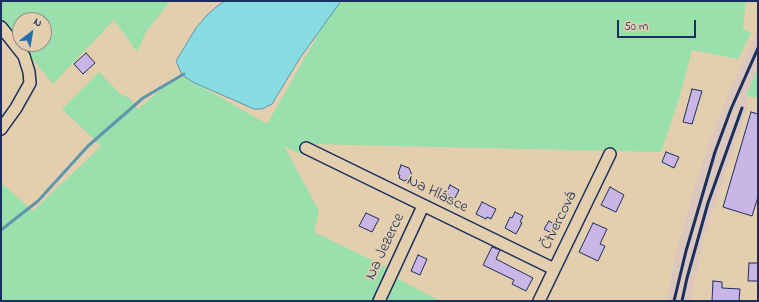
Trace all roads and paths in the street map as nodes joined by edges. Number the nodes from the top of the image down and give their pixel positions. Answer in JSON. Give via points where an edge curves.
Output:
{"nodes":[{"id":1,"x":1,"y":28,"type":"edge"},
{"id":2,"x":1,"y":130,"type":"edge"},
{"id":3,"x":306,"y":148,"type":"dead end"},
{"id":4,"x":610,"y":154,"type":"dead end"},
{"id":5,"x":423,"y":206,"type":"junction"},
{"id":6,"x":554,"y":269,"type":"junction"},
{"id":7,"x":378,"y":301,"type":"edge"},
{"id":8,"x":539,"y":301,"type":"edge"}],
"edges":[{"from":1,"to":2,"type":"street","via":[[24,56],[30,83]]},
{"from":3,"to":5,"type":"street","name":"Na Hlásce"},
{"from":4,"to":6,"type":"street","name":"Čtvercová"},
{"from":5,"to":6,"type":"street","name":"Na Hlásce"},
{"from":5,"to":7,"type":"street","name":"Na Jezerce"},
{"from":6,"to":8,"type":"street","name":"Čtvercová"}]}
